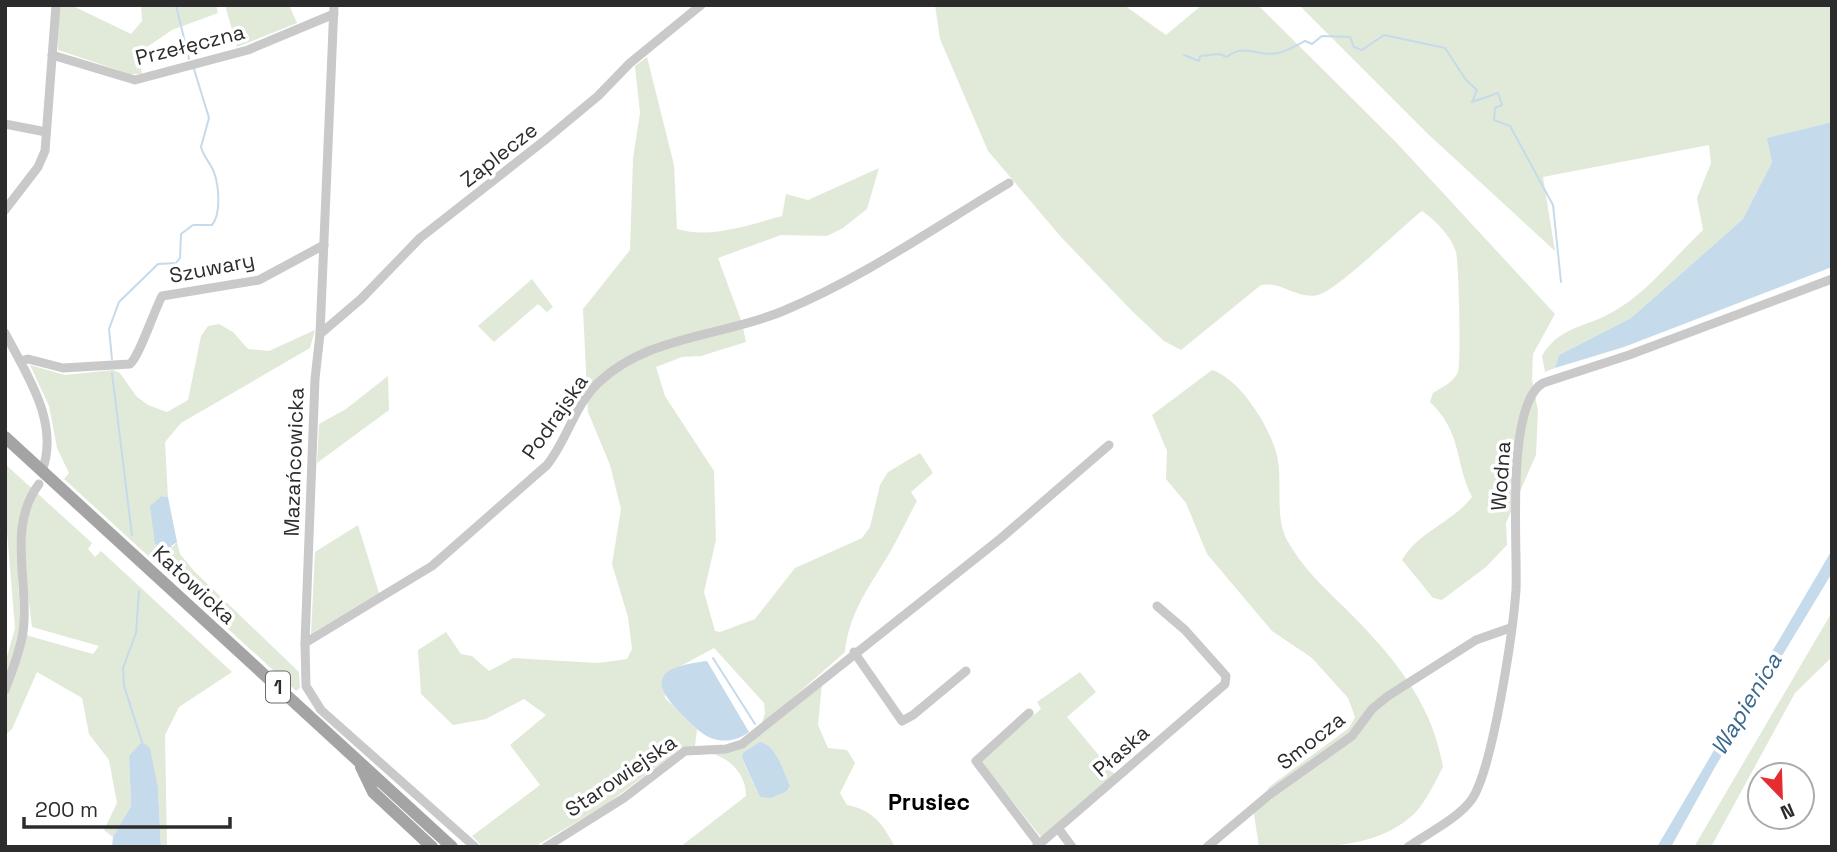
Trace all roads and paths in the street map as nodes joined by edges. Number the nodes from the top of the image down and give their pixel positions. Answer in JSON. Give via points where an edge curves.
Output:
{"nodes":[{"id":1,"x":56,"y":5,"type":"edge"},
{"id":2,"x":701,"y":5,"type":"edge"},
{"id":3,"x":334,"y":10,"type":"edge"},
{"id":4,"x":52,"y":55,"type":"junction"},
{"id":5,"x":5,"y":124,"type":"edge"},
{"id":6,"x":46,"y":132,"type":"junction"},
{"id":7,"x":1009,"y":183,"type":"dead end"},
{"id":8,"x":5,"y":210,"type":"edge"},
{"id":9,"x":324,"y":246,"type":"junction"},
{"id":10,"x":1832,"y":279,"type":"edge"},
{"id":11,"x":5,"y":333,"type":"edge"},
{"id":12,"x":320,"y":334,"type":"junction"},
{"id":13,"x":20,"y":362,"type":"junction"},
{"id":14,"x":5,"y":437,"type":"edge"},
{"id":15,"x":1108,"y":445,"type":"dead end"},
{"id":16,"x":41,"y":478,"type":"junction"},
{"id":17,"x":1157,"y":606,"type":"dead end"},
{"id":18,"x":1510,"y":628,"type":"junction"},
{"id":19,"x":305,"y":643,"type":"junction"},
{"id":20,"x":854,"y":652,"type":"junction"},
{"id":21,"x":966,"y":671,"type":"dead end"},
{"id":22,"x":5,"y":690,"type":"edge"},
{"id":23,"x":1029,"y":713,"type":"dead end"},
{"id":24,"x":358,"y":760,"type":"junction"},
{"id":25,"x":1058,"y":828,"type":"junction"},
{"id":26,"x":1038,"y":845,"type":"edge"},
{"id":27,"x":432,"y":847,"type":"edge"},
{"id":28,"x":452,"y":847,"type":"edge"},
{"id":29,"x":475,"y":847,"type":"edge"},
{"id":30,"x":546,"y":847,"type":"edge"},
{"id":31,"x":1072,"y":847,"type":"edge"},
{"id":32,"x":1207,"y":847,"type":"edge"},
{"id":33,"x":1408,"y":847,"type":"edge"}],
"edges":[{"from":1,"to":4,"type":"street"},
{"from":2,"to":12,"type":"street","name":"Zaplecze","via":[[545,141],[420,238]]},
{"from":3,"to":4,"type":"street","name":"Przełęczna","via":[[248,50],[135,80]]},
{"from":3,"to":9,"type":"street","name":"Mazańcowicka"},
{"from":4,"to":6,"type":"street"},
{"from":5,"to":6,"type":"street"},
{"from":6,"to":8,"type":"street","via":[[38,167]]},
{"from":7,"to":19,"type":"street","name":"Podrajska","via":[[815,297],[727,331],[649,349],[618,368],[582,402],[561,447],[529,481],[432,566]]},
{"from":9,"to":12,"type":"street","name":"Mazańcowicka"},
{"from":9,"to":13,"type":"street","name":"Szuwary","via":[[259,280],[162,296],[137,359],[130,364],[64,368],[28,359]]},
{"from":10,"to":18,"type":"street","name":"Wodna","via":[[1537,386],[1527,405],[1519,446]]},
{"from":11,"to":13,"type":"street"},
{"from":12,"to":19,"type":"street","name":"Mazańcowicka"},
{"from":13,"to":16,"type":"street","via":[[48,427],[48,456]]},
{"from":14,"to":16,"type":"main road","name":"Katowicka","number":"1"},
{"from":15,"to":20,"type":"street","name":"Starowiejska","via":[[1000,539]]},
{"from":16,"to":22,"type":"street","via":[[28,504],[20,543],[23,632]]},
{"from":16,"to":24,"type":"main road","name":"Katowicka","number":"1"},
{"from":17,"to":25,"type":"street","name":"Płaska","via":[[1226,676],[1225,684]]},
{"from":18,"to":32,"type":"street","name":"Smocza","via":[[1476,640],[1388,696],[1352,736],[1269,795]]},
{"from":18,"to":33,"type":"street","name":"Wodna","via":[[1488,756],[1478,788],[1470,802]]},
{"from":19,"to":29,"type":"street","name":"Mazańcowicka","via":[[306,685],[314,702]]},
{"from":20,"to":21,"type":"street","via":[[902,721]]},
{"from":20,"to":30,"type":"street","name":"Starowiejska","via":[[742,744],[685,751],[624,798]]},
{"from":23,"to":26,"type":"street","name":"Płaska","via":[[976,761]]},
{"from":24,"to":27,"type":"main road","name":"Katowicka","number":"1","via":[[373,792]]},
{"from":24,"to":28,"type":"main road","name":"Katowicka","number":"1"},
{"from":25,"to":26,"type":"street","name":"Płaska"},
{"from":25,"to":31,"type":"street"}]}
